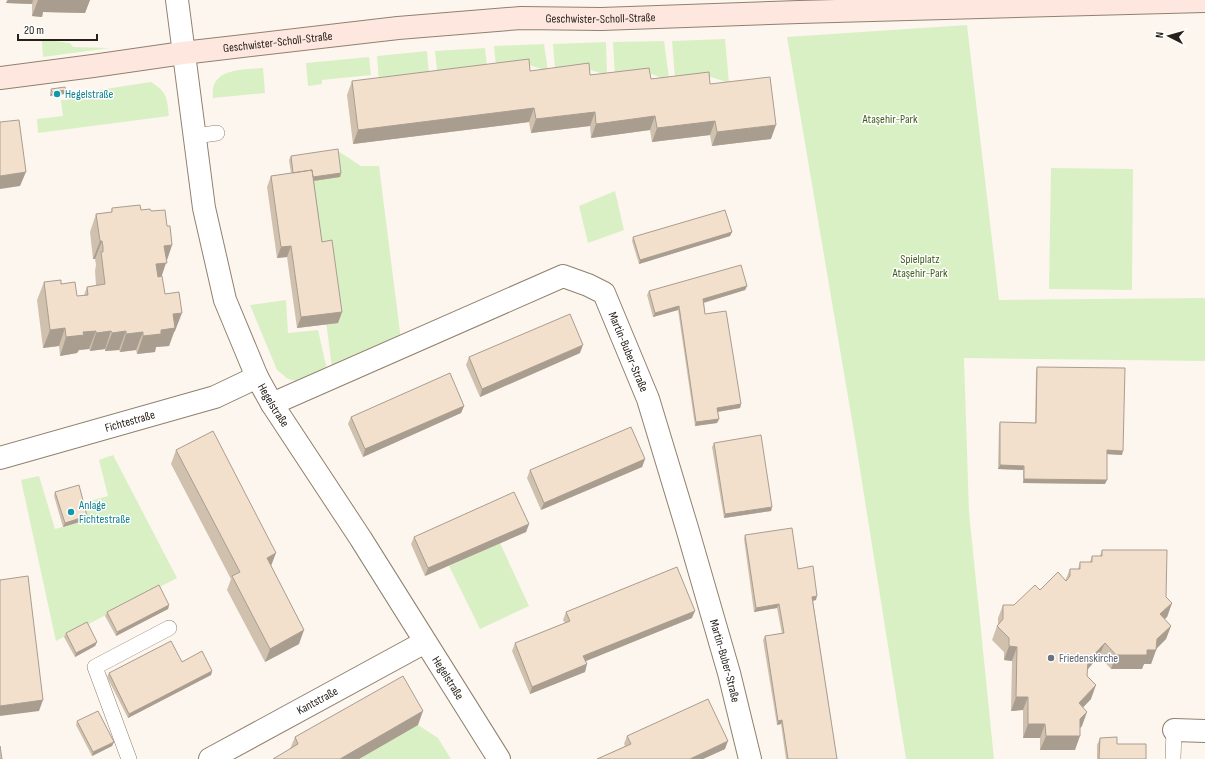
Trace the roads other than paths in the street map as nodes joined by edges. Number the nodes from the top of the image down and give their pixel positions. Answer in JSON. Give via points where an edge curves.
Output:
{"nodes":[{"id":1,"x":177,"y":0,"type":"edge"},
{"id":2,"x":1205,"y":1,"type":"edge"},
{"id":3,"x":183,"y":53,"type":"junction"},
{"id":4,"x":0,"y":78,"type":"edge"},
{"id":5,"x":217,"y":133,"type":"dead end"},
{"id":6,"x":195,"y":136,"type":"junction"},
{"id":7,"x":258,"y":377,"type":"junction"},
{"id":8,"x":272,"y":404,"type":"junction"},
{"id":9,"x":0,"y":458,"type":"edge"},
{"id":10,"x":169,"y":628,"type":"dead end"},
{"id":11,"x":425,"y":642,"type":"junction"},
{"id":12,"x":1174,"y":730,"type":"joint"},
{"id":13,"x":1205,"y":731,"type":"edge"},
{"id":14,"x":130,"y":759,"type":"edge"},
{"id":15,"x":210,"y":759,"type":"edge"},
{"id":16,"x":498,"y":759,"type":"edge"},
{"id":17,"x":750,"y":759,"type":"edge"},
{"id":18,"x":1173,"y":759,"type":"edge"}],
"edges":[{"from":1,"to":3,"type":"street","name":"Hegelstraße"},
{"from":2,"to":3,"type":"street","name":"Geschwister-Scholl-Straße","via":[[601,19],[521,18],[398,28]]},
{"from":3,"to":4,"type":"street","name":"Geschwister-Scholl-Straße"},
{"from":3,"to":6,"type":"street","name":"Hegelstraße"},
{"from":5,"to":6,"type":"lane"},
{"from":6,"to":7,"type":"street","name":"Hegelstraße","via":[[204,208],[225,300]]},
{"from":7,"to":8,"type":"street","name":"Hegelstraße"},
{"from":7,"to":9,"type":"street","name":"Fichtestraße","via":[[215,397]]},
{"from":8,"to":11,"type":"street","name":"Hegelstraße"},
{"from":8,"to":17,"type":"street","name":"Martin-Buber-Straße","via":[[563,276],[604,293],[648,399],[688,528],[729,673]]},
{"from":10,"to":14,"type":"lane","via":[[94,667]]},
{"from":11,"to":15,"type":"street","name":"Kantstraße"},
{"from":11,"to":16,"type":"street","name":"Hegelstraße"},
{"from":12,"to":13,"type":"street"},
{"from":12,"to":18,"type":"lane"}]}
